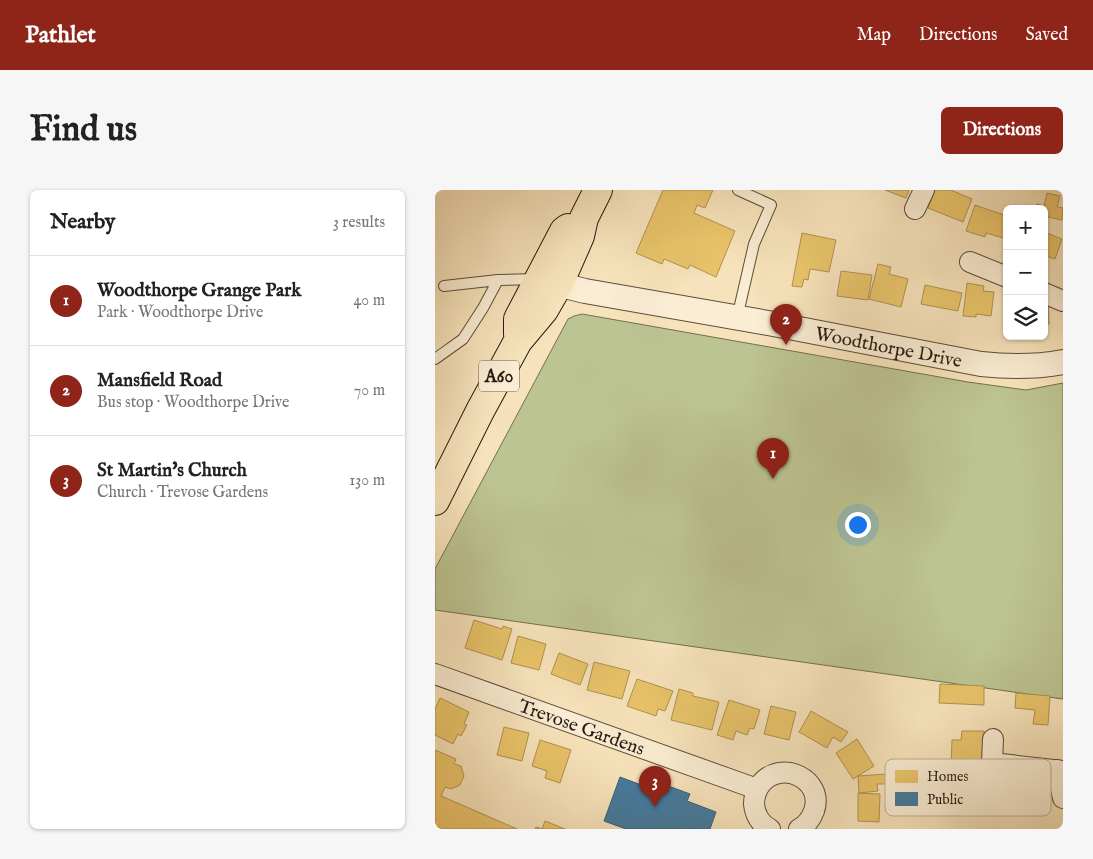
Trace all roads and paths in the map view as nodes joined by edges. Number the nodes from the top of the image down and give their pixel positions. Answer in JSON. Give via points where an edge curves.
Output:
{"nodes":[{"id":1,"x":598,"y":190,"type":"edge"},
{"id":2,"x":738,"y":190,"type":"edge"},
{"id":3,"x":924,"y":190,"type":"edge"},
{"id":4,"x":915,"y":208,"type":"dead end"},
{"id":5,"x":970,"y":262,"type":"dead end"},
{"id":6,"x":1003,"y":275,"type":"edge"},
{"id":7,"x":498,"y":280,"type":"junction"},
{"id":8,"x":549,"y":282,"type":"junction"},
{"id":9,"x":444,"y":286,"type":"dead end"},
{"id":10,"x":1048,"y":295,"type":"edge"},
{"id":11,"x":1063,"y":301,"type":"edge"},
{"id":12,"x":737,"y":318,"type":"junction"},
{"id":13,"x":435,"y":359,"type":"edge"},
{"id":14,"x":1063,"y":362,"type":"edge"},
{"id":15,"x":435,"y":502,"type":"edge"},
{"id":16,"x":435,"y":674,"type":"edge"},
{"id":17,"x":993,"y":739,"type":"dead end"},
{"id":18,"x":992,"y":759,"type":"edge"},
{"id":19,"x":1060,"y":770,"type":"edge"},
{"id":20,"x":757,"y":789,"type":"junction"},
{"id":21,"x":1063,"y":798,"type":"edge"},
{"id":22,"x":770,"y":829,"type":"edge"},
{"id":23,"x":799,"y":829,"type":"edge"}],
"edges":[{"from":1,"to":8,"type":"highway","number":"A60","via":[[584,218],[580,236]]},
{"from":2,"to":12,"type":"lane","via":[[771,205],[754,244]]},
{"from":3,"to":4,"type":"street"},
{"from":5,"to":6,"type":"street"},
{"from":7,"to":8,"type":"lane"},
{"from":7,"to":9,"type":"lane"},
{"from":7,"to":13,"type":"lane","via":[[463,339]]},
{"from":8,"to":12,"type":"street","name":"Woodthorpe Drive"},
{"from":8,"to":15,"type":"highway","number":"A60","via":[[544,310],[518,341]]},
{"from":10,"to":11,"type":"street"},
{"from":12,"to":14,"type":"street","name":"Woodthorpe Drive","via":[[981,364],[1006,367]]},
{"from":16,"to":20,"type":"street","name":"Trevose Gardens"},
{"from":17,"to":18,"type":"street"},
{"from":19,"to":21,"type":"street"},
{"from":20,"to":22,"type":"street","via":[[755,810],[759,820]]},
{"from":20,"to":23,"type":"street","via":[[763,780],[779,772],[790,772],[808,783],[814,792],[815,809]]}]}
